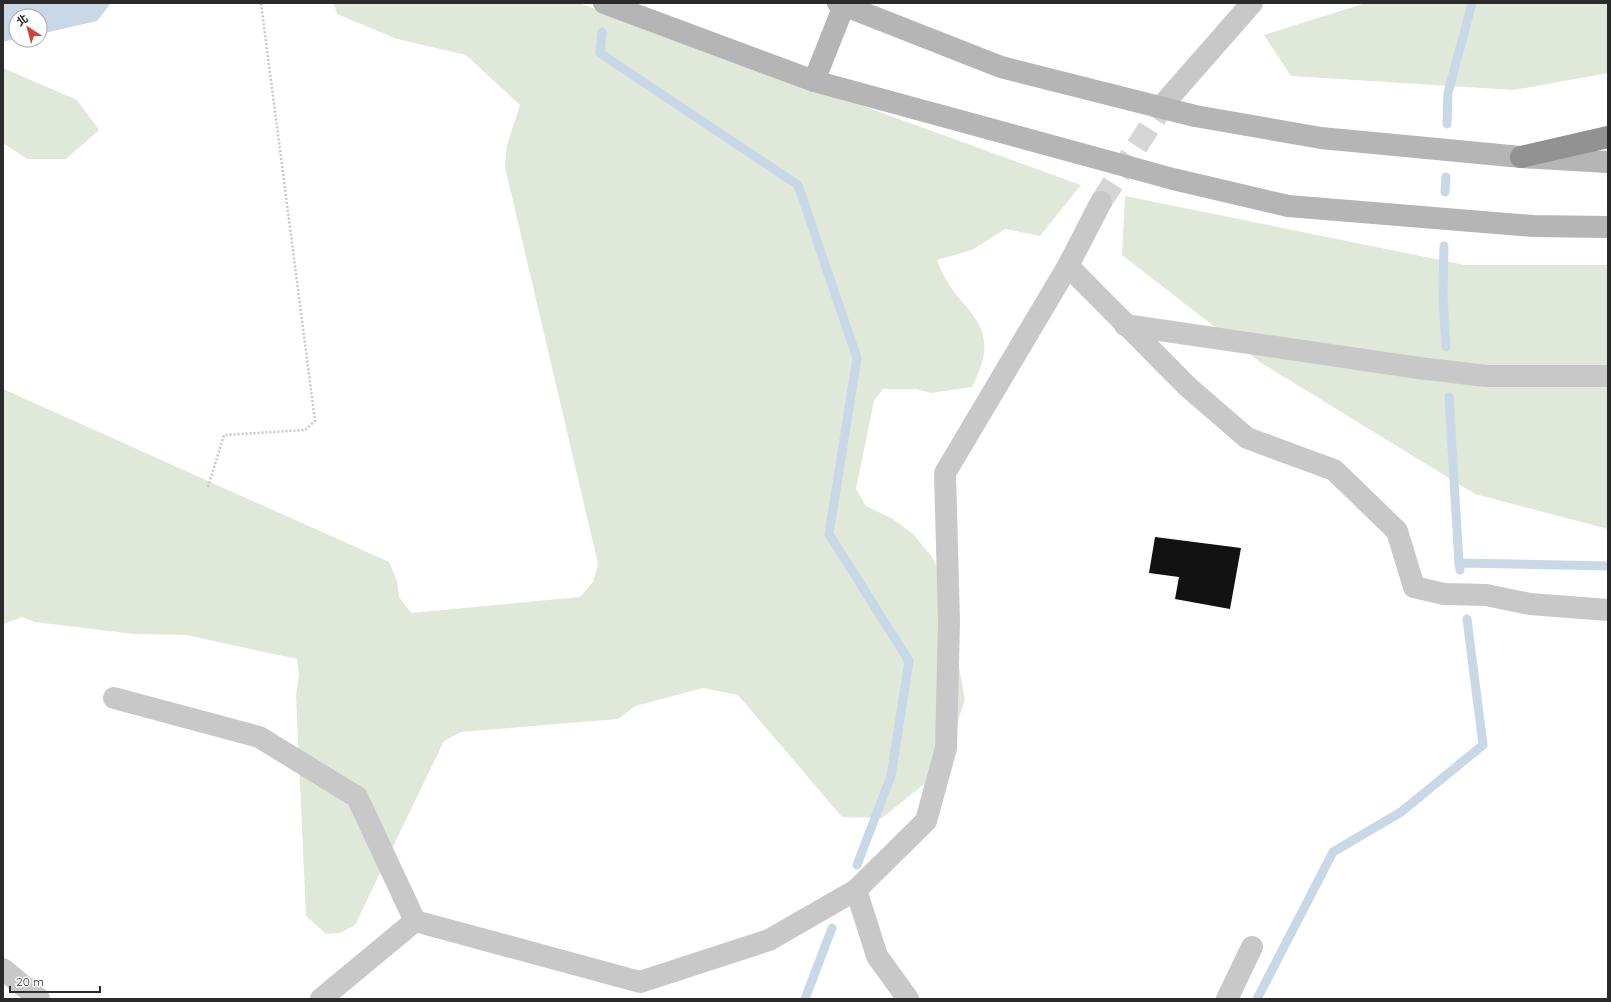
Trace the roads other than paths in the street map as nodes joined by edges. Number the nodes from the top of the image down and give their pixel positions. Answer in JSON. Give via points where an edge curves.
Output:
{"nodes":[{"id":1,"x":604,"y":3,"type":"edge"},
{"id":2,"x":1252,"y":3,"type":"edge"},
{"id":3,"x":842,"y":4,"type":"edge"},
{"id":4,"x":814,"y":80,"type":"junction"},
{"id":5,"x":1167,"y":100,"type":"tunnel mouth"},
{"id":6,"x":1608,"y":137,"type":"edge"},
{"id":7,"x":1520,"y":157,"type":"junction"},
{"id":8,"x":1608,"y":162,"type":"edge"},
{"id":9,"x":1101,"y":202,"type":"tunnel mouth"},
{"id":10,"x":1608,"y":228,"type":"edge"},
{"id":11,"x":1068,"y":266,"type":"junction"},
{"id":12,"x":1125,"y":325,"type":"junction"},
{"id":13,"x":1608,"y":376,"type":"edge"},
{"id":14,"x":1608,"y":610,"type":"edge"},
{"id":15,"x":114,"y":698,"type":"dead end"},
{"id":16,"x":856,"y":890,"type":"junction"},
{"id":17,"x":415,"y":921,"type":"junction"},
{"id":18,"x":1252,"y":947,"type":"dead end"},
{"id":19,"x":3,"y":969,"type":"edge"},
{"id":20,"x":39,"y":999,"type":"edge"},
{"id":21,"x":321,"y":999,"type":"edge"},
{"id":22,"x":908,"y":999,"type":"edge"},
{"id":23,"x":1227,"y":999,"type":"edge"}],
"edges":[{"from":1,"to":4,"type":"main road"},
{"from":2,"to":5,"type":"street"},
{"from":3,"to":4,"type":"main road"},
{"from":3,"to":7,"type":"main road","via":[[1001,66],[1195,116],[1321,138]]},
{"from":4,"to":10,"type":"main road","via":[[1165,177],[1288,206],[1533,226]]},
{"from":6,"to":7,"type":"highway"},
{"from":7,"to":8,"type":"main road"},
{"from":9,"to":11,"type":"street"},
{"from":11,"to":12,"type":"street"},
{"from":11,"to":16,"type":"street","via":[[945,472],[948,621],[946,748],[926,821]]},
{"from":12,"to":13,"type":"street","via":[[1486,376]]},
{"from":12,"to":14,"type":"street","via":[[1188,388],[1247,438],[1334,470],[1397,531],[1414,587],[1444,594],[1486,595],[1530,604]]},
{"from":15,"to":17,"type":"street","via":[[259,737],[357,797]]},
{"from":16,"to":17,"type":"street","via":[[769,940],[640,982]]},
{"from":16,"to":22,"type":"street","via":[[877,956]]},
{"from":17,"to":21,"type":"street"},
{"from":18,"to":23,"type":"street"},
{"from":19,"to":20,"type":"street"}]}
